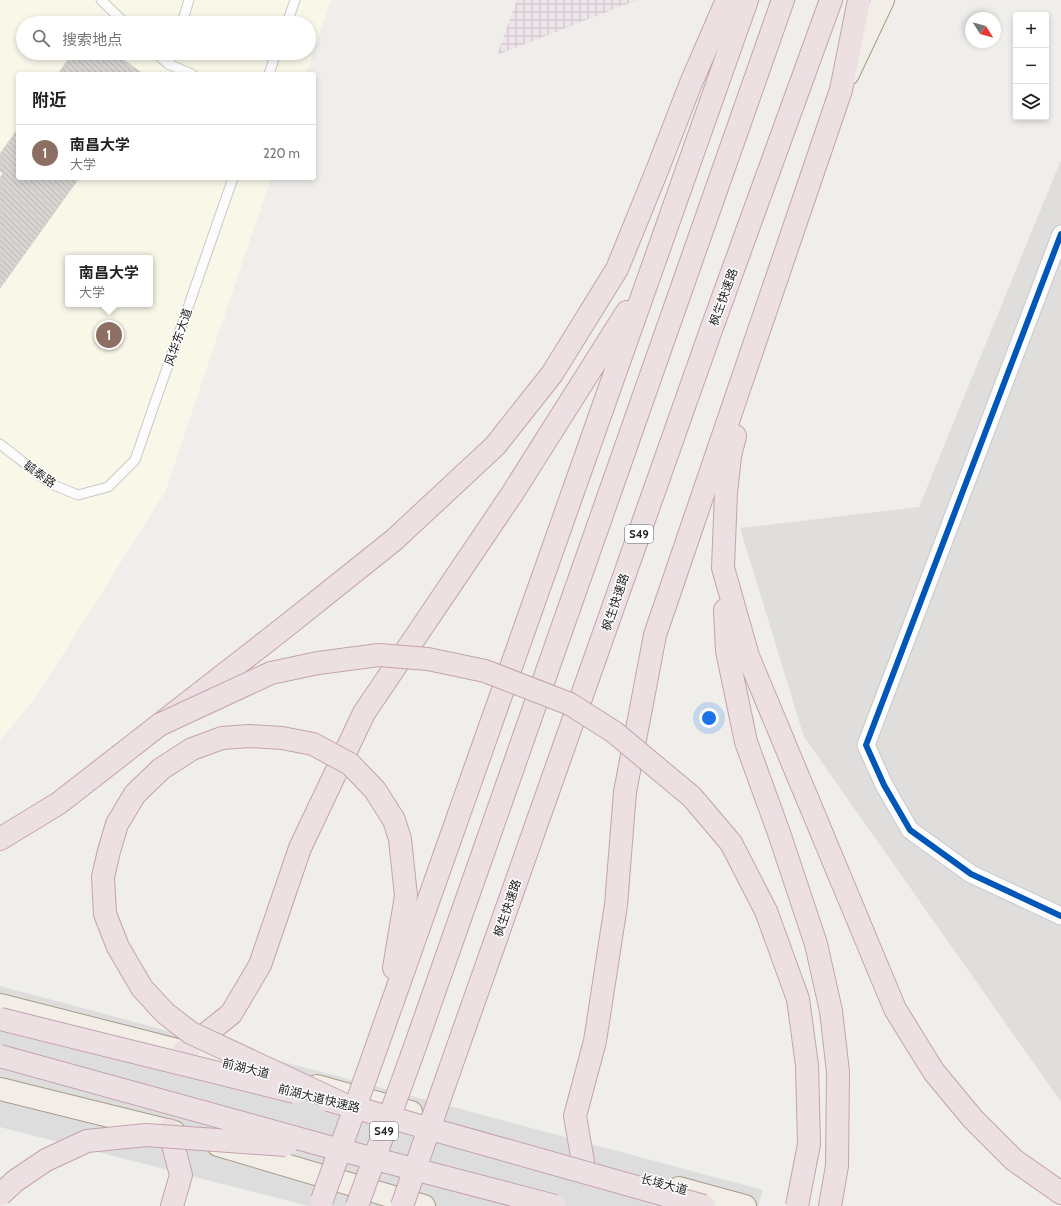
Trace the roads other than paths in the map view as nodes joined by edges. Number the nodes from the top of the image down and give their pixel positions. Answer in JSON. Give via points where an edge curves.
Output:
{"nodes":[{"id":1,"x":101,"y":0,"type":"edge"},
{"id":2,"x":189,"y":0,"type":"edge"},
{"id":3,"x":295,"y":0,"type":"edge"},
{"id":4,"x":727,"y":0,"type":"edge"},
{"id":5,"x":747,"y":0,"type":"edge"},
{"id":6,"x":783,"y":0,"type":"edge"},
{"id":7,"x":831,"y":0,"type":"edge"},
{"id":8,"x":859,"y":0,"type":"edge"},
{"id":9,"x":884,"y":0,"type":"edge"},
{"id":10,"x":118,"y":16,"type":"edge"},
{"id":11,"x":184,"y":16,"type":"edge"},
{"id":12,"x":289,"y":16,"type":"edge"},
{"id":13,"x":164,"y":60,"type":"edge"},
{"id":14,"x":169,"y":60,"type":"edge"},
{"id":15,"x":274,"y":60,"type":"edge"},
{"id":16,"x":168,"y":64,"type":"junction"},
{"id":17,"x":187,"y":72,"type":"edge"},
{"id":18,"x":270,"y":72,"type":"edge"},
{"id":19,"x":841,"y":90,"type":"junction"},
{"id":20,"x":232,"y":180,"type":"edge"},
{"id":21,"x":1061,"y":234,"type":"edge"},
{"id":22,"x":648,"y":279,"type":"junction"},
{"id":23,"x":757,"y":337,"type":"junction"},
{"id":24,"x":0,"y":444,"type":"edge"},
{"id":25,"x":108,"y":487,"type":"joint"},
{"id":26,"x":723,"y":568,"type":"junction"},
{"id":27,"x":161,"y":724,"type":"junction"},
{"id":28,"x":0,"y":839,"type":"edge"},
{"id":29,"x":1061,"y":916,"type":"edge"},
{"id":30,"x":0,"y":1004,"type":"edge"},
{"id":31,"x":0,"y":1020,"type":"edge"},
{"id":32,"x":378,"y":1043,"type":"junction"},
{"id":33,"x":183,"y":1052,"type":"junction"},
{"id":34,"x":0,"y":1056,"type":"edge"},
{"id":35,"x":0,"y":1089,"type":"edge"},
{"id":36,"x":341,"y":1103,"type":"junction"},
{"id":37,"x":169,"y":1130,"type":"junction"},
{"id":38,"x":332,"y":1148,"type":"junction"},
{"id":39,"x":583,"y":1162,"type":"junction"},
{"id":40,"x":1061,"y":1193,"type":"edge"},
{"id":41,"x":0,"y":1195,"type":"edge"},
{"id":42,"x":321,"y":1204,"type":"edge"},
{"id":43,"x":172,"y":1206,"type":"edge"},
{"id":44,"x":357,"y":1206,"type":"edge"},
{"id":45,"x":402,"y":1206,"type":"edge"},
{"id":46,"x":424,"y":1206,"type":"edge"},
{"id":47,"x":555,"y":1206,"type":"edge"},
{"id":48,"x":704,"y":1206,"type":"edge"},
{"id":49,"x":745,"y":1206,"type":"edge"},
{"id":50,"x":798,"y":1206,"type":"edge"},
{"id":51,"x":830,"y":1206,"type":"edge"}],
"edges":[{"from":1,"to":10,"type":"lane"},
{"from":2,"to":11,"type":"lane"},
{"from":3,"to":12,"type":"lane"},
{"from":4,"to":27,"type":"highway","bridge":true,"via":[[617,269],[552,374],[495,446],[394,540]]},
{"from":5,"to":22,"type":"highway"},
{"from":6,"to":44,"type":"highway","number":"S49","bridge":true},
{"from":7,"to":45,"type":"highway","name":"枫生快速路","number":"S49","bridge":true,"via":[[710,333]]},
{"from":8,"to":19,"type":"highway"},
{"from":9,"to":19,"type":"main road"},
{"from":13,"to":16,"type":"lane"},
{"from":14,"to":16,"type":"lane"},
{"from":15,"to":18,"type":"lane"},
{"from":16,"to":17,"type":"lane"},
{"from":19,"to":23,"type":"highway"},
{"from":20,"to":25,"type":"lane","name":"风华东大道","via":[[135,460]]},
{"from":21,"to":29,"type":"street","via":[[866,745],[884,785],[910,830],[971,874]]},
{"from":22,"to":32,"type":"highway"},
{"from":22,"to":33,"type":"highway","via":[[512,494],[364,713],[300,848],[260,965],[230,1014]]},
{"from":23,"to":26,"type":"highway","via":[[730,456]]},
{"from":23,"to":39,"type":"highway","via":[[655,635],[625,792],[616,905],[595,1041],[575,1116]]},
{"from":24,"to":25,"type":"lane","name":"毓泰路","via":[[51,484],[78,495]]},
{"from":26,"to":40,"type":"highway","via":[[748,656],[896,1009],[934,1072],[973,1119],[1014,1160]]},
{"from":26,"to":51,"type":"highway","via":[[727,651],[746,742],[780,834],[816,944],[831,1011],[838,1072],[837,1166]]},
{"from":27,"to":28,"type":"highway","via":[[59,803]]},
{"from":27,"to":50,"type":"highway","bridge":true,"via":[[271,673],[318,662],[379,655],[428,659],[485,671],[570,704],[614,732],[692,797],[731,843],[766,911],[798,999],[807,1065],[808,1144]]},
{"from":30,"to":33,"type":"main road","name":"前湖大道"},
{"from":31,"to":36,"type":"highway","name":"前湖大道快速路","bridge":true},
{"from":32,"to":36,"type":"highway","bridge":true,"via":[[406,896],[400,839],[394,820],[375,790],[350,764],[313,744],[282,738],[222,738],[192,749],[161,769],[135,794],[117,824],[109,851],[104,877],[105,914],[118,947],[142,988],[165,1013],[191,1033]]},
{"from":32,"to":42,"type":"highway","bridge":true},
{"from":33,"to":39,"type":"main road","name":"前湖大道","via":[[347,1094]]},
{"from":34,"to":38,"type":"highway","bridge":true},
{"from":35,"to":37,"type":"main road"},
{"from":36,"to":48,"type":"highway","name":"前湖大道快速路","bridge":true},
{"from":37,"to":43,"type":"highway","via":[[181,1175]]},
{"from":37,"to":46,"type":"main road"},
{"from":38,"to":41,"type":"highway","bridge":true,"via":[[146,1135],[87,1141],[46,1160]]},
{"from":38,"to":47,"type":"highway","bridge":true},
{"from":39,"to":49,"type":"main road","name":"长堎大道"}]}
